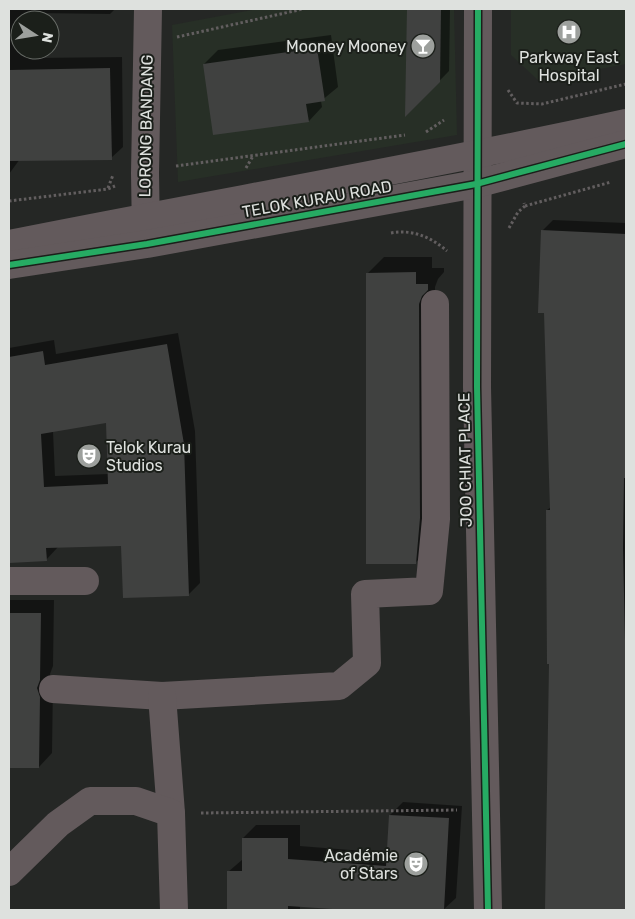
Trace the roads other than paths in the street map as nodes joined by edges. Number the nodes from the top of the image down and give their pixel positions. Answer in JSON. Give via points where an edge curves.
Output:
{"nodes":[{"id":1,"x":148,"y":9,"type":"edge"},
{"id":2,"x":478,"y":9,"type":"edge"},
{"id":3,"x":626,"y":123,"type":"edge"},
{"id":4,"x":626,"y":144,"type":"edge"},
{"id":5,"x":477,"y":156,"type":"junction"},
{"id":6,"x":476,"y":184,"type":"junction"},
{"id":7,"x":146,"y":216,"type":"junction"},
{"id":8,"x":9,"y":244,"type":"edge"},
{"id":9,"x":147,"y":244,"type":"junction"},
{"id":10,"x":9,"y":265,"type":"edge"},
{"id":11,"x":434,"y":304,"type":"dead end"},
{"id":12,"x":477,"y":387,"type":"junction"},
{"id":13,"x":434,"y":389,"type":"junction"},
{"id":14,"x":86,"y":580,"type":"dead end"},
{"id":15,"x":9,"y":581,"type":"edge"},
{"id":16,"x":53,"y":689,"type":"dead end"},
{"id":17,"x":162,"y":696,"type":"junction"},
{"id":18,"x":171,"y":813,"type":"junction"},
{"id":19,"x":9,"y":872,"type":"edge"},
{"id":20,"x":174,"y":910,"type":"edge"},
{"id":21,"x":488,"y":910,"type":"edge"}],
"edges":[{"from":1,"to":7,"type":"street","name":"LORONG BANDANG"},
{"from":2,"to":5,"type":"street","name":"JOO CHIAT PLACE"},
{"from":3,"to":5,"type":"street","name":"TELOK KURAU ROAD"},
{"from":4,"to":6,"type":"street","name":"TELOK KURAU ROAD"},
{"from":5,"to":6,"type":"street","name":"JOO CHIAT PLACE"},
{"from":5,"to":7,"type":"street","name":"TELOK KURAU ROAD"},
{"from":6,"to":9,"type":"street","name":"TELOK KURAU ROAD"},
{"from":6,"to":12,"type":"street","name":"JOO CHIAT PLACE"},
{"from":7,"to":8,"type":"street","name":"TELOK KURAU ROAD"},
{"from":7,"to":9,"type":"street","name":"LORONG BANDANG"},
{"from":9,"to":10,"type":"street","name":"TELOK KURAU ROAD"},
{"from":11,"to":13,"type":"street"},
{"from":12,"to":13,"type":"street"},
{"from":12,"to":21,"type":"street","name":"JOO CHIAT PLACE"},
{"from":13,"to":17,"type":"street","via":[[436,519],[429,591],[365,594],[367,663],[339,686]]},
{"from":14,"to":15,"type":"street"},
{"from":16,"to":17,"type":"street"},
{"from":17,"to":18,"type":"street"},
{"from":18,"to":19,"type":"street","via":[[136,801],[90,801],[58,824]]},
{"from":18,"to":20,"type":"street"}]}
